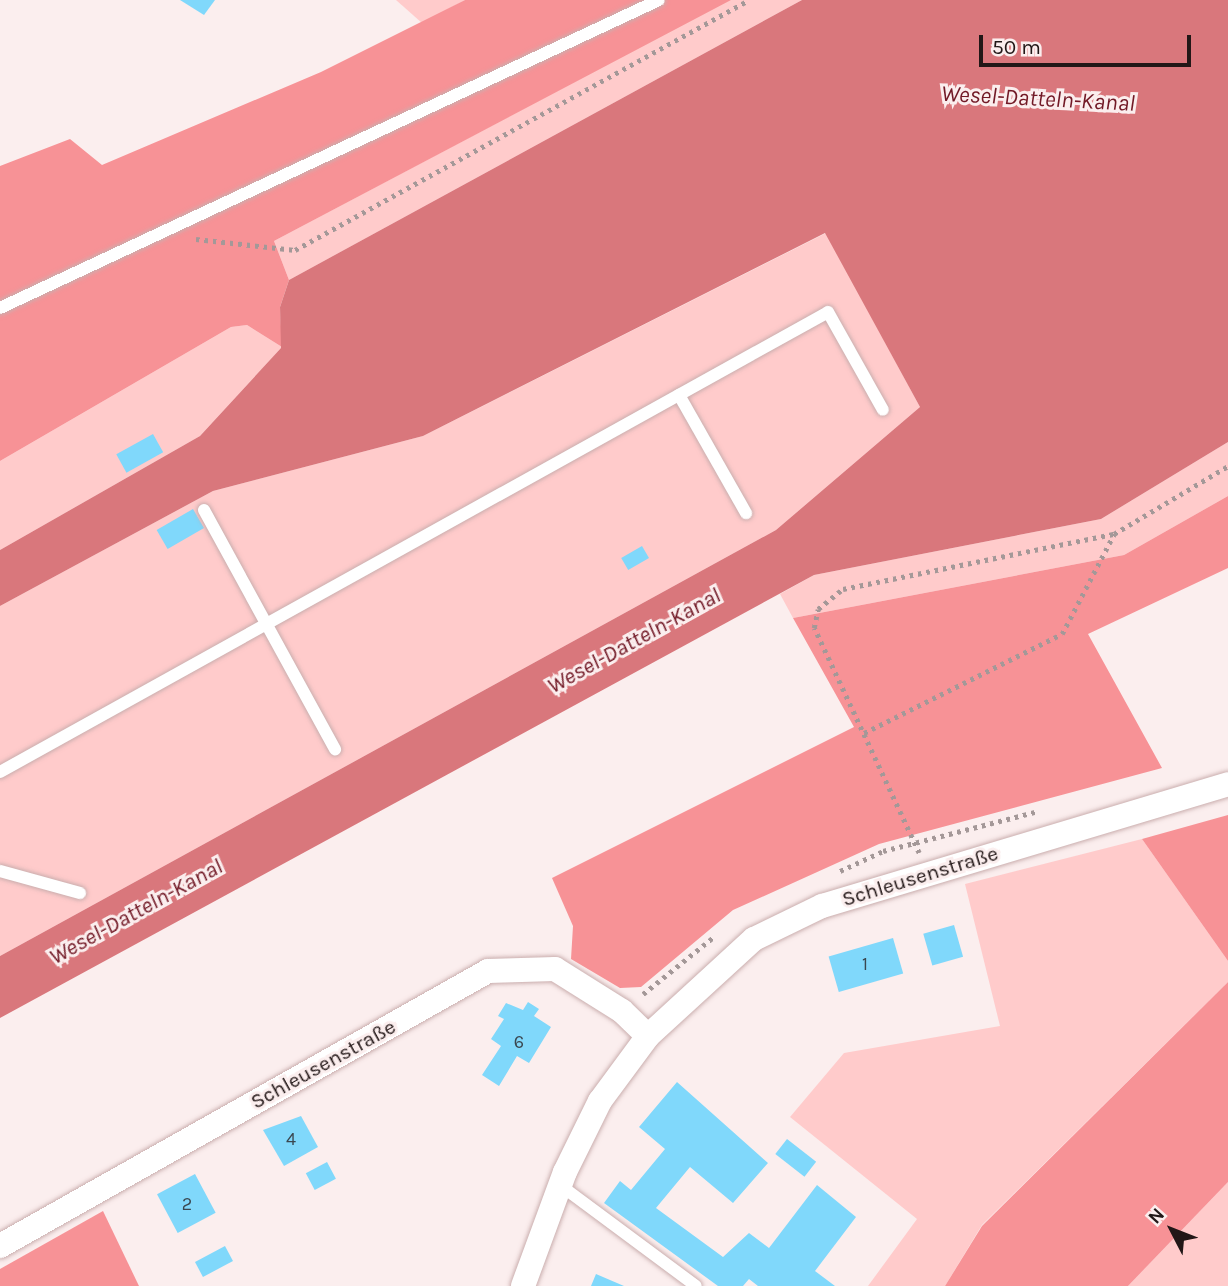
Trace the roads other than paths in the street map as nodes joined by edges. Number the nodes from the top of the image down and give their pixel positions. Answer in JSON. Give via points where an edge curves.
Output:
{"nodes":[{"id":1,"x":659,"y":0,"type":"edge"},
{"id":2,"x":0,"y":308,"type":"edge"},
{"id":3,"x":679,"y":395,"type":"junction"},
{"id":4,"x":883,"y":410,"type":"dead end"},
{"id":5,"x":204,"y":510,"type":"dead end"},
{"id":6,"x":746,"y":513,"type":"dead end"},
{"id":7,"x":266,"y":624,"type":"junction"},
{"id":8,"x":335,"y":749,"type":"dead end"},
{"id":9,"x":0,"y":772,"type":"edge"},
{"id":10,"x":1228,"y":784,"type":"edge"},
{"id":11,"x":0,"y":871,"type":"edge"},
{"id":12,"x":80,"y":893,"type":"dead end"},
{"id":13,"x":648,"y":1036,"type":"junction"},
{"id":14,"x":560,"y":1185,"type":"junction"},
{"id":15,"x":0,"y":1246,"type":"edge"},
{"id":16,"x":523,"y":1286,"type":"edge"},
{"id":17,"x":696,"y":1286,"type":"edge"}],
"edges":[{"from":1,"to":2,"type":"lane"},
{"from":3,"to":4,"type":"lane","via":[[828,312]]},
{"from":3,"to":6,"type":"lane"},
{"from":3,"to":7,"type":"lane"},
{"from":5,"to":7,"type":"lane"},
{"from":7,"to":8,"type":"lane"},
{"from":7,"to":9,"type":"lane"},
{"from":10,"to":13,"type":"street","name":"Schleusenstraße","via":[[822,906],[754,939]]},
{"from":11,"to":12,"type":"lane"},
{"from":13,"to":14,"type":"street","name":"Schleusenstraße","via":[[600,1101]]},
{"from":13,"to":15,"type":"street","name":"Schleusenstraße","via":[[622,1011],[555,969],[488,971]]},
{"from":14,"to":16,"type":"street","name":"Schleusenstraße"},
{"from":14,"to":17,"type":"lane"}]}
